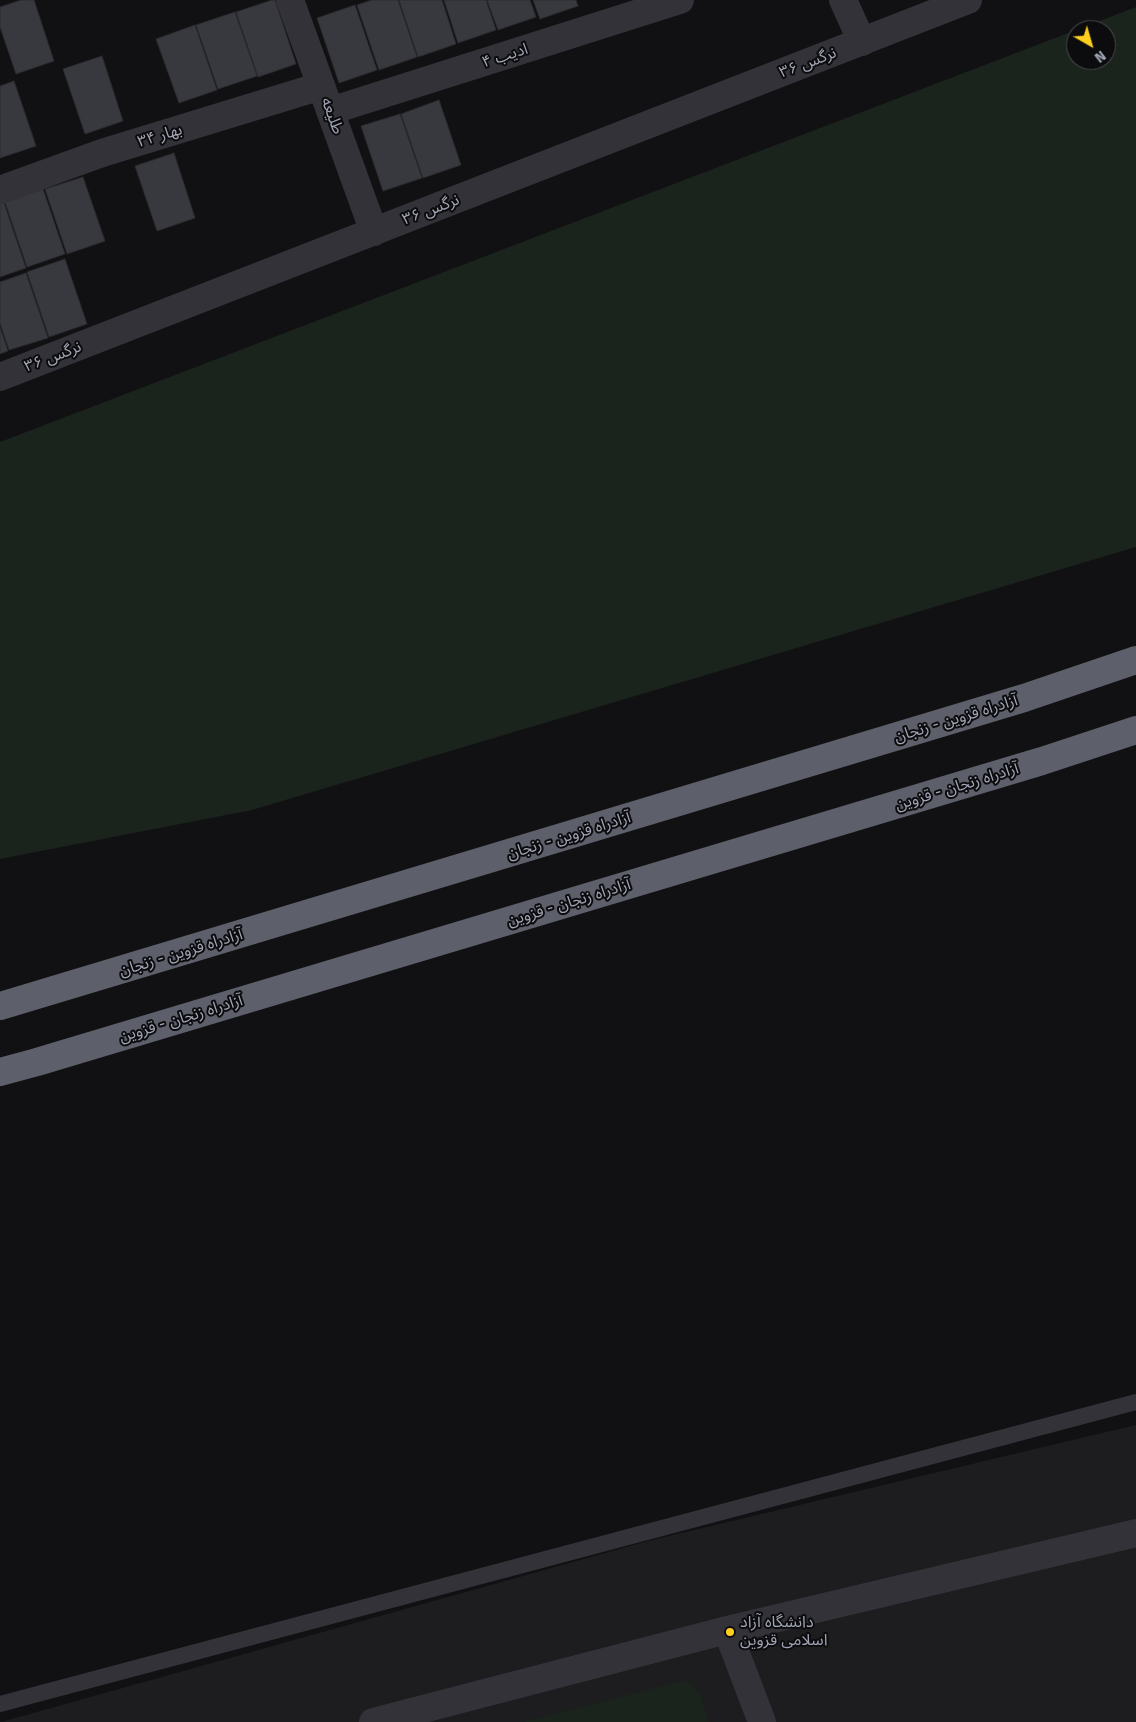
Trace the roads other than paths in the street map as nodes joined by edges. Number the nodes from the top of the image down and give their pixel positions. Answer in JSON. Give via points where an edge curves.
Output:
{"nodes":[{"id":1,"x":290,"y":0,"type":"edge"},
{"id":2,"x":680,"y":0,"type":"edge"},
{"id":3,"x":843,"y":0,"type":"edge"},
{"id":4,"x":968,"y":0,"type":"edge"},
{"id":5,"x":862,"y":42,"type":"junction"},
{"id":6,"x":321,"y":86,"type":"junction"},
{"id":7,"x":330,"y":111,"type":"junction"},
{"id":8,"x":0,"y":190,"type":"edge"},
{"id":9,"x":374,"y":232,"type":"junction"},
{"id":10,"x":0,"y":377,"type":"edge"},
{"id":11,"x":1136,"y":660,"type":"edge"},
{"id":12,"x":1136,"y":730,"type":"edge"},
{"id":13,"x":0,"y":1006,"type":"edge"},
{"id":14,"x":0,"y":1072,"type":"edge"},
{"id":15,"x":1136,"y":1402,"type":"edge"},
{"id":16,"x":1136,"y":1533,"type":"edge"},
{"id":17,"x":727,"y":1630,"type":"junction"},
{"id":18,"x":0,"y":1704,"type":"edge"},
{"id":19,"x":373,"y":1722,"type":"edge"},
{"id":20,"x":762,"y":1722,"type":"edge"}],
"edges":[{"from":1,"to":6,"type":"street","name":"طلیعه"},
{"from":2,"to":7,"type":"street","name":"ادیب ۴"},
{"from":3,"to":5,"type":"street"},
{"from":4,"to":5,"type":"street","name":"نرگس ۳۶"},
{"from":5,"to":9,"type":"street","name":"نرگس ۳۶"},
{"from":6,"to":7,"type":"street","name":"طلیعه"},
{"from":6,"to":8,"type":"street","name":"بهار ۳۴","via":[[102,153]]},
{"from":7,"to":9,"type":"street","name":"طلیعه"},
{"from":9,"to":10,"type":"street","name":"نرگس ۳۶"},
{"from":11,"to":13,"type":"highway","name":"آزادراه قزوین - زنجان","via":[[1024,698]]},
{"from":12,"to":14,"type":"highway","name":"آزادراه زنجان - قزوین","via":[[1032,764]]},
{"from":15,"to":18,"type":"lane"},
{"from":16,"to":17,"type":"street"},
{"from":17,"to":19,"type":"street"},
{"from":17,"to":20,"type":"street"}]}
